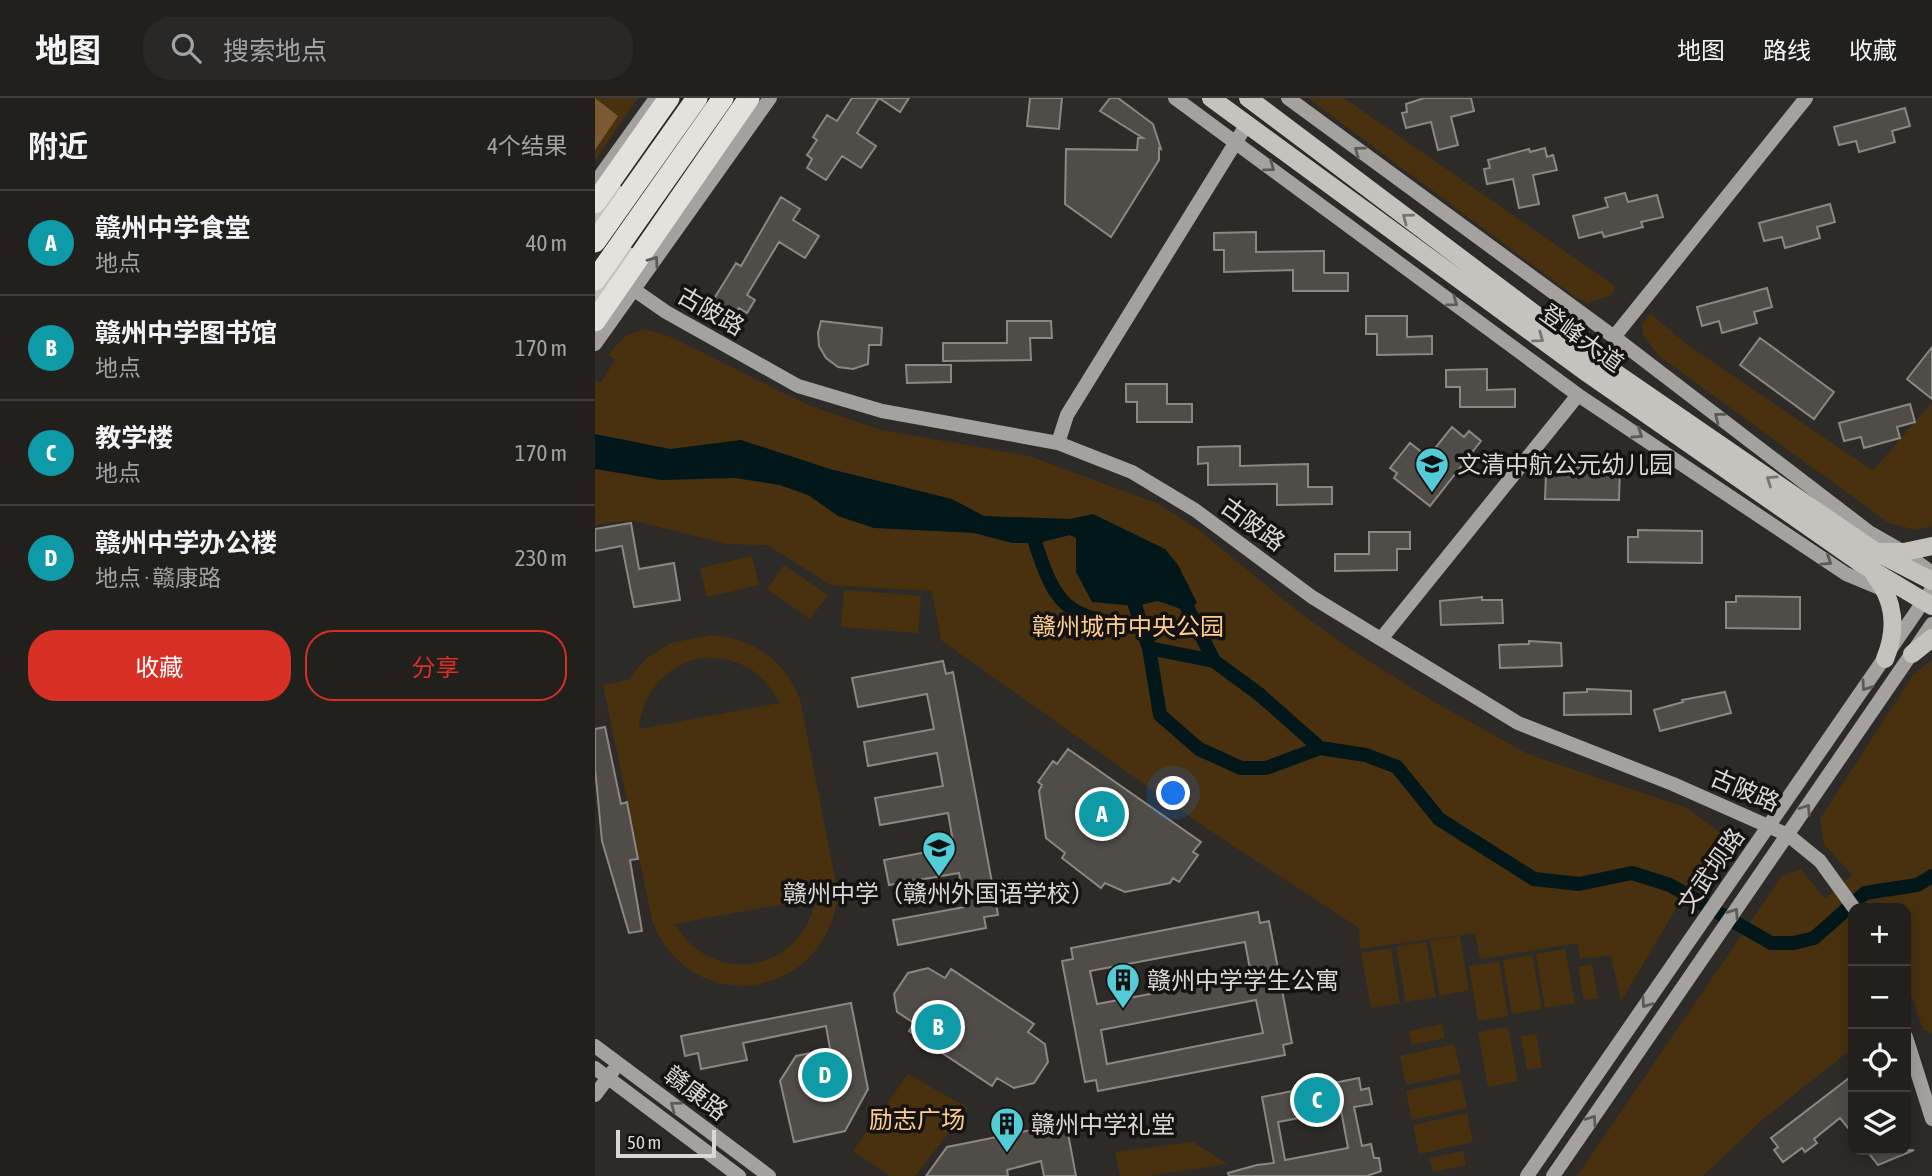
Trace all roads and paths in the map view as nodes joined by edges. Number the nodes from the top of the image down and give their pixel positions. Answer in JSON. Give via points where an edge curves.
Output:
{"nodes":[{"id":1,"x":656,"y":98,"type":"edge"},
{"id":2,"x":669,"y":98,"type":"edge"},
{"id":3,"x":681,"y":98,"type":"edge"},
{"id":4,"x":697,"y":98,"type":"edge"},
{"id":5,"x":723,"y":98,"type":"edge"},
{"id":6,"x":742,"y":98,"type":"edge"},
{"id":7,"x":749,"y":98,"type":"edge"},
{"id":8,"x":770,"y":98,"type":"edge"},
{"id":9,"x":1175,"y":98,"type":"edge"},
{"id":10,"x":1211,"y":98,"type":"edge"},
{"id":11,"x":1288,"y":98,"type":"edge"},
{"id":12,"x":1806,"y":98,"type":"edge"},
{"id":13,"x":1256,"y":100,"type":"edge"},
{"id":14,"x":1247,"y":124,"type":"junction"},
{"id":15,"x":1236,"y":142,"type":"junction"},
{"id":16,"x":595,"y":183,"type":"edge"},
{"id":17,"x":595,"y":203,"type":"edge"},
{"id":18,"x":595,"y":220,"type":"edge"},
{"id":19,"x":595,"y":242,"type":"edge"},
{"id":20,"x":595,"y":280,"type":"edge"},
{"id":21,"x":633,"y":289,"type":"junction"},
{"id":22,"x":595,"y":301,"type":"edge"},
{"id":23,"x":597,"y":334,"type":"edge"},
{"id":24,"x":1614,"y":337,"type":"junction"},
{"id":25,"x":1578,"y":394,"type":"junction"},
{"id":26,"x":1058,"y":443,"type":"junction"},
{"id":27,"x":1932,"y":546,"type":"edge"},
{"id":28,"x":1876,"y":552,"type":"junction"},
{"id":29,"x":1904,"y":552,"type":"junction"},
{"id":30,"x":1862,"y":565,"type":"junction"},
{"id":31,"x":1932,"y":573,"type":"edge"},
{"id":32,"x":1932,"y":581,"type":"edge"},
{"id":33,"x":1884,"y":589,"type":"junction"},
{"id":34,"x":1928,"y":602,"type":"edge"},
{"id":35,"x":1932,"y":624,"type":"edge"},
{"id":36,"x":1932,"y":638,"type":"edge"},
{"id":37,"x":1381,"y":639,"type":"junction"},
{"id":38,"x":1912,"y":654,"type":"junction"},
{"id":39,"x":1885,"y":659,"type":"junction"},
{"id":40,"x":1770,"y":824,"type":"junction"},
{"id":41,"x":1788,"y":835,"type":"junction"},
{"id":42,"x":1850,"y":903,"type":"edge"},
{"id":43,"x":595,"y":1046,"type":"edge"},
{"id":44,"x":1911,"y":1053,"type":"edge"},
{"id":45,"x":618,"y":1063,"type":"junction"},
{"id":46,"x":595,"y":1068,"type":"edge"},
{"id":47,"x":608,"y":1077,"type":"junction"},
{"id":48,"x":595,"y":1095,"type":"edge"},
{"id":49,"x":1932,"y":1119,"type":"edge"},
{"id":50,"x":739,"y":1176,"type":"edge"},
{"id":51,"x":769,"y":1176,"type":"edge"},
{"id":52,"x":1527,"y":1176,"type":"edge"},
{"id":53,"x":1553,"y":1176,"type":"edge"}],
"edges":[{"from":1,"to":16,"type":"street"},
{"from":2,"to":17,"type":"highway"},
{"from":3,"to":18,"type":"main road"},
{"from":4,"to":19,"type":"highway"},
{"from":5,"to":20,"type":"highway"},
{"from":6,"to":22,"type":"main road"},
{"from":7,"to":23,"type":"highway"},
{"from":21,"to":8,"type":"street","one_way":true},
{"from":9,"to":15,"type":"street"},
{"from":10,"to":14,"type":"main road","name":"登峰大道"},
{"from":24,"to":11,"type":"street","one_way":true},
{"from":12,"to":24,"type":"street"},
{"from":28,"to":13,"type":"main road","name":"登峰大道","one_way":true,"via":[[1588,354]]},
{"from":14,"to":15,"type":"street"},
{"from":14,"to":30,"type":"main road","name":"登峰大道","one_way":true,"via":[[1583,370]]},
{"from":15,"to":25,"type":"street","one_way":true},
{"from":15,"to":26,"type":"street","via":[[1067,415]]},
{"from":21,"to":23,"type":"street"},
{"from":21,"to":26,"type":"street","name":"古陂路","via":[[798,386],[882,411]]},
{"from":29,"to":24,"type":"street","one_way":true,"via":[[1869,533]]},
{"from":25,"to":33,"type":"street","one_way":true,"via":[[1846,574]]},
{"from":25,"to":37,"type":"street"},
{"from":26,"to":37,"type":"street","name":"古陂路","via":[[1132,472],[1195,510],[1312,597]]},
{"from":27,"to":29,"type":"main road"},
{"from":28,"to":29,"type":"main road"},
{"from":28,"to":32,"type":"main road","name":"登峰大道"},
{"from":29,"to":31,"type":"street"},
{"from":30,"to":33,"type":"main road"},
{"from":30,"to":34,"type":"main road","name":"登峰大道"},
{"from":33,"to":34,"type":"street"},
{"from":33,"to":39,"type":"main road","via":[[1893,626]]},
{"from":34,"to":39,"type":"street","name":"文武坝路"},
{"from":35,"to":38,"type":"street","name":"文武坝路"},
{"from":36,"to":38,"type":"main road"},
{"from":37,"to":40,"type":"street","name":"古陂路","via":[[1518,723]]},
{"from":41,"to":38,"type":"street","name":"文武坝路","one_way":true},
{"from":39,"to":40,"type":"street","name":"文武坝路","one_way":true},
{"from":40,"to":41,"type":"street","name":"古陂路"},
{"from":40,"to":52,"type":"street","name":"文武坝路","one_way":true},
{"from":41,"to":42,"type":"street","name":"古陂路","via":[[1820,861]]},
{"from":53,"to":41,"type":"street","name":"文武坝路","one_way":true},
{"from":43,"to":45,"type":"street","name":"赣康路"},
{"from":44,"to":49,"type":"street"},
{"from":45,"to":47,"type":"street"},
{"from":51,"to":45,"type":"street","name":"赣康路","one_way":true},
{"from":46,"to":47,"type":"street","name":"赣康路"},
{"from":47,"to":48,"type":"street"},
{"from":47,"to":50,"type":"street","name":"赣康路"}]}
